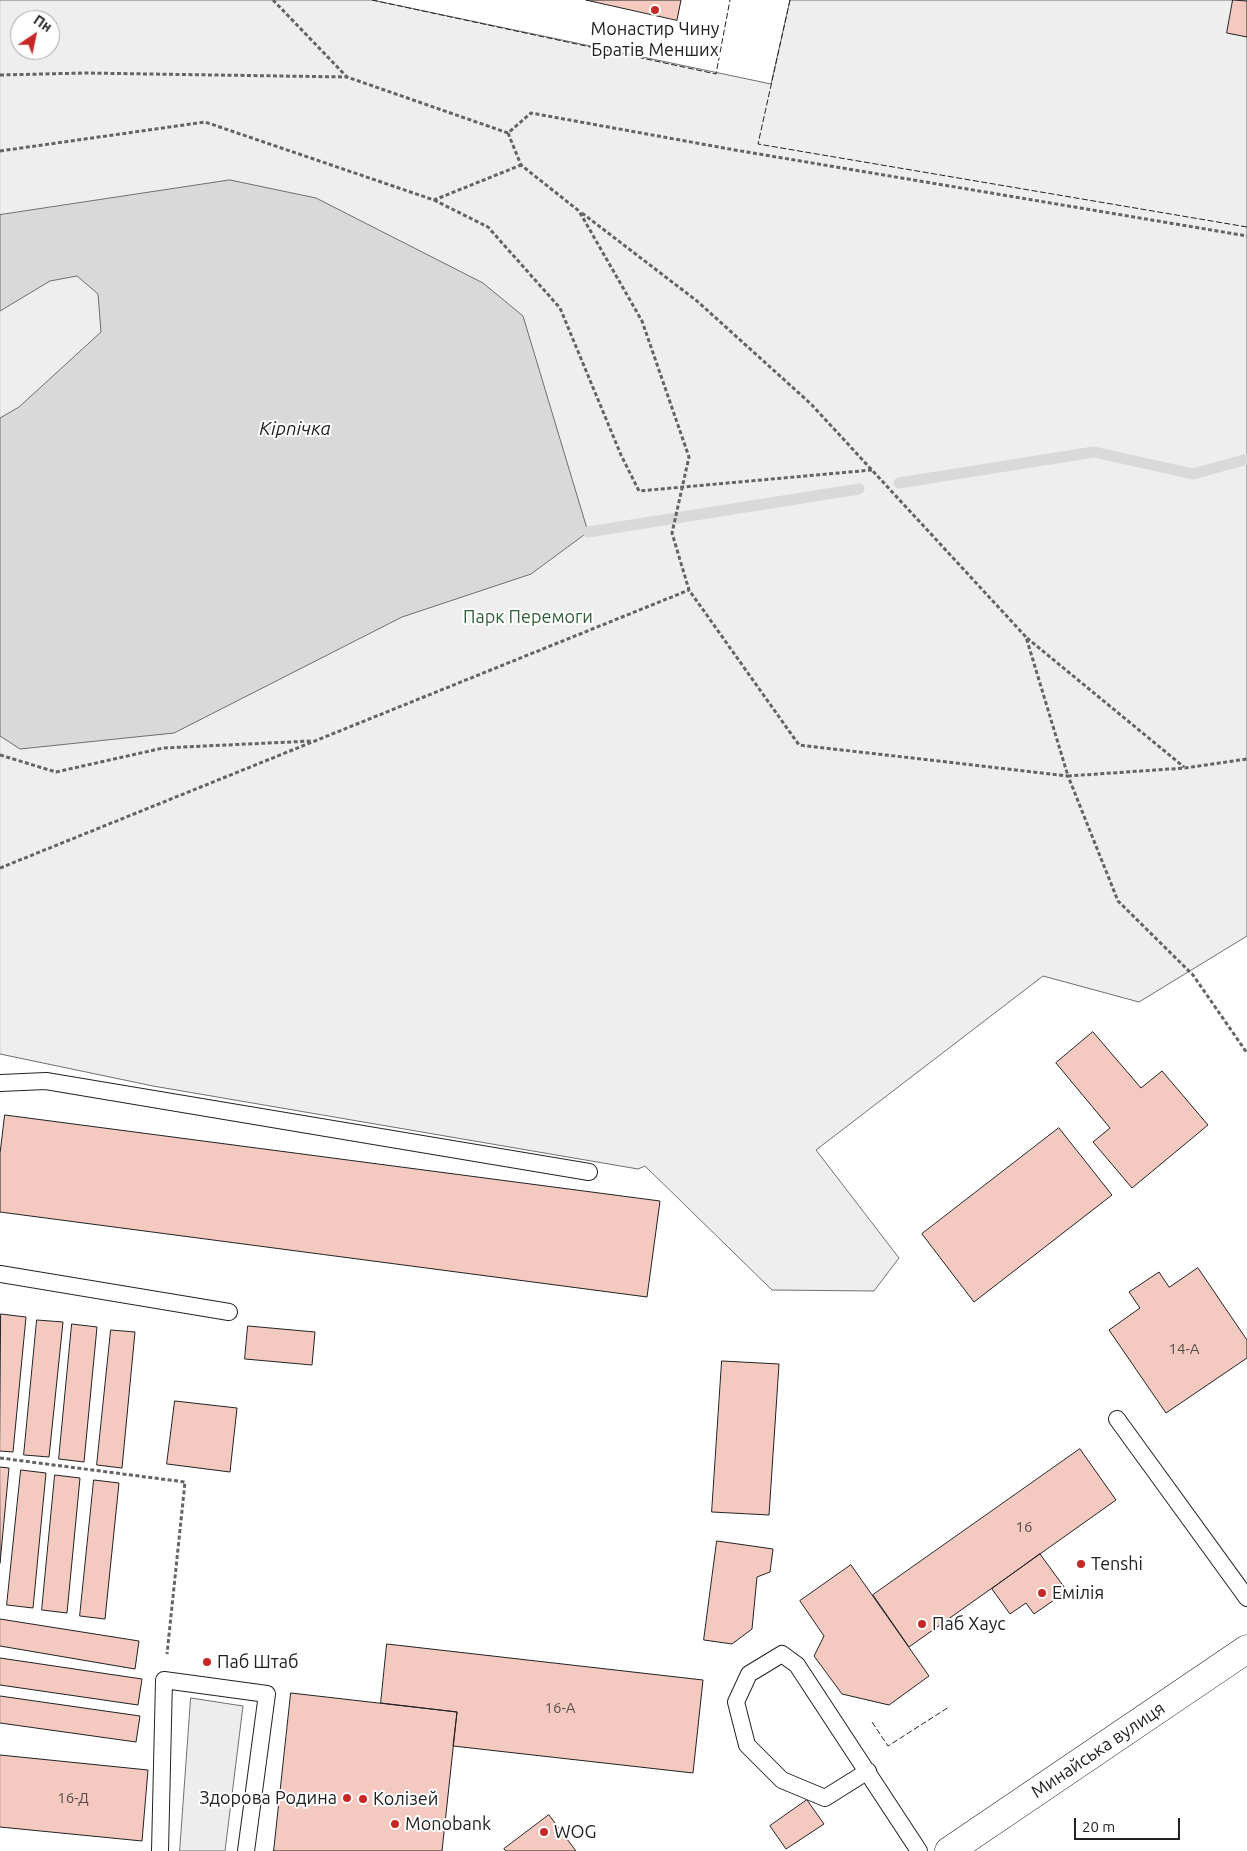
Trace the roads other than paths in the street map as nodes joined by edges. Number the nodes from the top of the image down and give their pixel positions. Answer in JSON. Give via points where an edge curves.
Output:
{"nodes":[{"id":1,"x":0,"y":1083,"type":"edge"},
{"id":2,"x":589,"y":1172,"type":"dead end"},
{"id":3,"x":0,"y":1274,"type":"edge"},
{"id":4,"x":229,"y":1312,"type":"dead end"},
{"id":5,"x":1117,"y":1420,"type":"dead end"},
{"id":6,"x":1247,"y":1598,"type":"edge"},
{"id":7,"x":1247,"y":1649,"type":"edge"},
{"id":8,"x":868,"y":1771,"type":"junction"},
{"id":9,"x":160,"y":1851,"type":"edge"},
{"id":10,"x":246,"y":1851,"type":"edge"},
{"id":11,"x":919,"y":1851,"type":"edge"},
{"id":12,"x":949,"y":1851,"type":"edge"}],
"edges":[{"from":1,"to":2,"type":"lane","via":[[46,1081]]},
{"from":3,"to":4,"type":"lane"},
{"from":5,"to":6,"type":"lane"},
{"from":7,"to":12,"type":"main road","name":"Минайська вулиця"},
{"from":8,"to":8,"type":"lane","via":[[798,1665],[782,1654],[749,1674],[736,1702],[747,1745],[782,1780],[825,1798]]},
{"from":8,"to":11,"type":"lane"},
{"from":9,"to":10,"type":"lane","via":[[164,1680],[267,1694]]}]}
